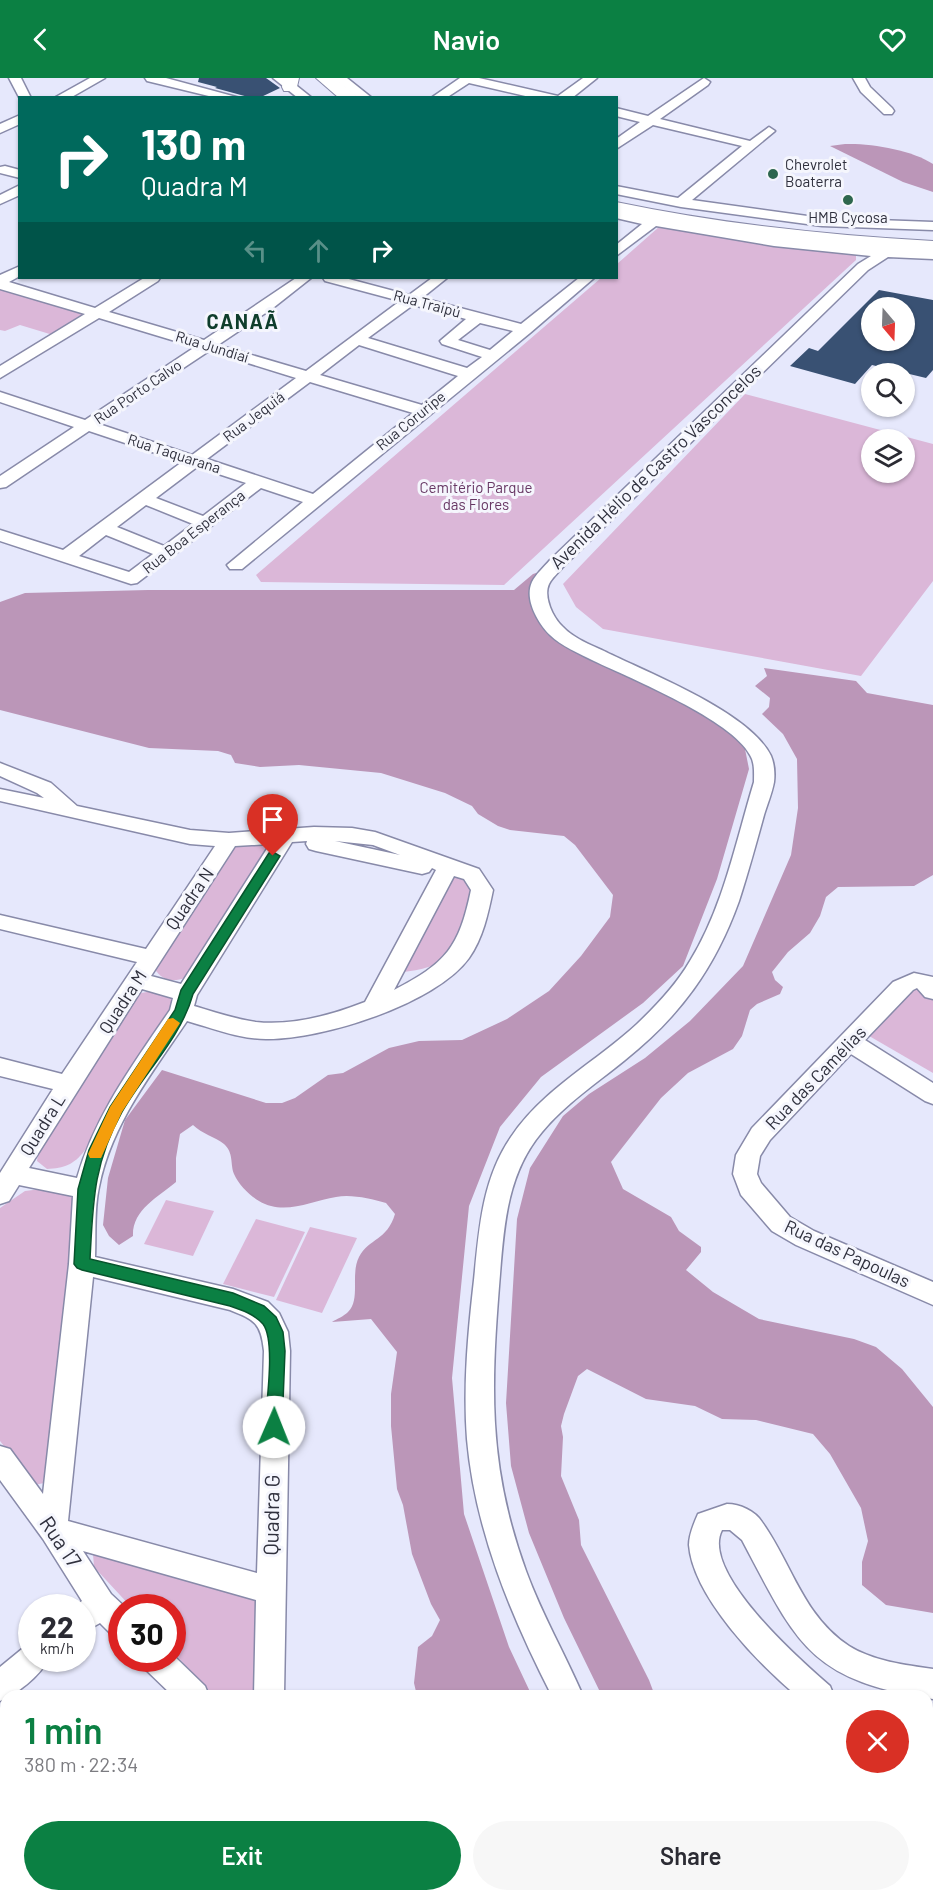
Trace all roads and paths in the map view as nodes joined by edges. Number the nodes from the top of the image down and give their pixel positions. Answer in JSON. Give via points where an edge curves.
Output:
{"nodes":[{"id":1,"x":15,"y":78,"type":"edge"},
{"id":2,"x":99,"y":78,"type":"edge"},
{"id":3,"x":151,"y":78,"type":"edge"},
{"id":4,"x":220,"y":78,"type":"edge"},
{"id":5,"x":324,"y":78,"type":"edge"},
{"id":6,"x":339,"y":78,"type":"edge"},
{"id":7,"x":591,"y":78,"type":"edge"},
{"id":8,"x":859,"y":78,"type":"edge"},
{"id":9,"x":468,"y":79,"type":"edge"},
{"id":10,"x":290,"y":80,"type":"edge"},
{"id":11,"x":704,"y":82,"type":"dead end"},
{"id":12,"x":199,"y":89,"type":"junction"},
{"id":13,"x":24,"y":96,"type":"edge"},
{"id":14,"x":64,"y":96,"type":"edge"},
{"id":15,"x":187,"y":96,"type":"edge"},
{"id":16,"x":226,"y":96,"type":"edge"},
{"id":17,"x":304,"y":96,"type":"edge"},
{"id":18,"x":320,"y":96,"type":"edge"},
{"id":19,"x":348,"y":96,"type":"edge"},
{"id":20,"x":363,"y":96,"type":"edge"},
{"id":21,"x":440,"y":96,"type":"edge"},
{"id":22,"x":544,"y":96,"type":"edge"},
{"id":23,"x":565,"y":96,"type":"edge"},
{"id":24,"x":888,"y":111,"type":"dead end"},
{"id":25,"x":618,"y":112,"type":"edge"},
{"id":26,"x":18,"y":120,"type":"edge"},
{"id":27,"x":652,"y":120,"type":"junction"},
{"id":28,"x":0,"y":129,"type":"edge"},
{"id":29,"x":769,"y":131,"type":"dead end"},
{"id":30,"x":618,"y":144,"type":"edge"},
{"id":31,"x":752,"y":145,"type":"junction"},
{"id":32,"x":5,"y":170,"type":"dead end"},
{"id":33,"x":18,"y":173,"type":"edge"},
{"id":34,"x":0,"y":187,"type":"edge"},
{"id":35,"x":618,"y":190,"type":"edge"},
{"id":36,"x":18,"y":191,"type":"edge"},
{"id":37,"x":618,"y":196,"type":"edge"},
{"id":38,"x":0,"y":200,"type":"edge"},
{"id":39,"x":681,"y":203,"type":"junction"},
{"id":40,"x":618,"y":208,"type":"edge"},
{"id":41,"x":618,"y":214,"type":"edge"},
{"id":42,"x":656,"y":219,"type":"junction"},
{"id":43,"x":933,"y":226,"type":"edge"},
{"id":44,"x":933,"y":234,"type":"edge"},
{"id":45,"x":933,"y":247,"type":"edge"},
{"id":46,"x":618,"y":250,"type":"edge"},
{"id":47,"x":933,"y":255,"type":"edge"},
{"id":48,"x":864,"y":259,"type":"junction"},
{"id":49,"x":18,"y":271,"type":"edge"},
{"id":50,"x":303,"y":279,"type":"edge"},
{"id":51,"x":334,"y":279,"type":"edge"},
{"id":52,"x":439,"y":279,"type":"edge"},
{"id":53,"x":586,"y":279,"type":"edge"},
{"id":54,"x":149,"y":280,"type":"edge"},
{"id":55,"x":0,"y":282,"type":"edge"},
{"id":56,"x":411,"y":299,"type":"junction"},
{"id":57,"x":97,"y":312,"type":"junction"},
{"id":58,"x":478,"y":317,"type":"junction"},
{"id":59,"x":525,"y":330,"type":"junction"},
{"id":60,"x":358,"y":340,"type":"junction"},
{"id":61,"x":206,"y":346,"type":"junction"},
{"id":62,"x":492,"y":355,"type":"junction"},
{"id":63,"x":0,"y":373,"type":"edge"},
{"id":64,"x":469,"y":374,"type":"junction"},
{"id":65,"x":309,"y":376,"type":"junction"},
{"id":66,"x":0,"y":397,"type":"edge"},
{"id":67,"x":424,"y":411,"type":"junction"},
{"id":68,"x":88,"y":426,"type":"junction"},
{"id":69,"x":194,"y":461,"type":"junction"},
{"id":70,"x":258,"y":482,"type":"junction"},
{"id":71,"x":0,"y":483,"type":"edge"},
{"id":72,"x":144,"y":499,"type":"junction"},
{"id":73,"x":314,"y":500,"type":"junction"},
{"id":74,"x":206,"y":523,"type":"junction"},
{"id":75,"x":104,"y":528,"type":"junction"},
{"id":76,"x":0,"y":535,"type":"edge"},
{"id":77,"x":167,"y":553,"type":"junction"},
{"id":78,"x":67,"y":556,"type":"junction"},
{"id":79,"x":236,"y":565,"type":"dead end"},
{"id":80,"x":0,"y":769,"type":"edge"},
{"id":81,"x":0,"y":795,"type":"edge"},
{"id":82,"x":71,"y":810,"type":"junction"},
{"id":83,"x":259,"y":836,"type":"junction"},
{"id":84,"x":284,"y":838,"type":"junction"},
{"id":85,"x":229,"y":840,"type":"junction"},
{"id":86,"x":446,"y":869,"type":"junction"},
{"id":87,"x":0,"y":921,"type":"edge"},
{"id":88,"x":150,"y":958,"type":"junction"},
{"id":89,"x":138,"y":980,"type":"junction"},
{"id":90,"x":933,"y":991,"type":"edge"},
{"id":91,"x":184,"y":1002,"type":"junction"},
{"id":92,"x":373,"y":1008,"type":"junction"},
{"id":93,"x":851,"y":1042,"type":"junction"},
{"id":94,"x":0,"y":1067,"type":"edge"},
{"id":95,"x":68,"y":1084,"type":"junction"},
{"id":96,"x":933,"y":1095,"type":"edge"},
{"id":97,"x":6,"y":1184,"type":"edge"},
{"id":98,"x":86,"y":1189,"type":"junction"},
{"id":99,"x":765,"y":1208,"type":"joint"},
{"id":100,"x":82,"y":1264,"type":"junction"},
{"id":101,"x":933,"y":1294,"type":"edge"},
{"id":102,"x":0,"y":1458,"type":"edge"},
{"id":103,"x":53,"y":1530,"type":"junction"},
{"id":104,"x":270,"y":1590,"type":"junction"},
{"id":105,"x":102,"y":1616,"type":"edge"},
{"id":106,"x":18,"y":1671,"type":"edge"},
{"id":107,"x":169,"y":1672,"type":"edge"},
{"id":108,"x":933,"y":1684,"type":"edge"},
{"id":109,"x":0,"y":1686,"type":"edge"},
{"id":110,"x":188,"y":1690,"type":"edge"},
{"id":111,"x":269,"y":1690,"type":"edge"},
{"id":112,"x":565,"y":1690,"type":"edge"},
{"id":113,"x":812,"y":1690,"type":"edge"}],
"edges":[{"from":1,"to":13,"type":"street"},
{"from":2,"to":14,"type":"street"},
{"from":3,"to":12,"type":"street"},
{"from":4,"to":12,"type":"street"},
{"from":5,"to":19,"type":"highway"},
{"from":6,"to":20,"type":"street"},
{"from":7,"to":23,"type":"street"},
{"from":8,"to":24,"type":"street"},
{"from":9,"to":21,"type":"street"},
{"from":9,"to":22,"type":"street"},
{"from":10,"to":17,"type":"street"},
{"from":10,"to":18,"type":"highway"},
{"from":11,"to":27,"type":"street"},
{"from":12,"to":15,"type":"street"},
{"from":12,"to":16,"type":"street"},
{"from":25,"to":27,"type":"street"},
{"from":26,"to":28,"type":"street"},
{"from":27,"to":30,"type":"street"},
{"from":27,"to":31,"type":"street"},
{"from":29,"to":31,"type":"street"},
{"from":31,"to":39,"type":"street"},
{"from":32,"to":33,"type":"street"},
{"from":34,"to":36,"type":"street"},
{"from":35,"to":39,"type":"street"},
{"from":36,"to":38,"type":"street"},
{"from":37,"to":44,"type":"highway","via":[[770,223]]},
{"from":39,"to":43,"type":"street","via":[[822,222]]},
{"from":40,"to":42,"type":"highway"},
{"from":41,"to":42,"type":"street"},
{"from":42,"to":45,"type":"highway","via":[[800,237]]},
{"from":42,"to":46,"type":"street"},
{"from":42,"to":48,"type":"street"},
{"from":47,"to":48,"type":"street","name":"Avenida Hélio de Castro Vasconcelos","via":[[884,253]]},
{"from":48,"to":112,"type":"street","name":"Avenida Hélio de Castro Vasconcelos","via":[[556,564],[539,586],[538,601],[557,632],[715,713],[750,740],[764,768],[764,782],[723,912],[704,958],[682,990],[644,1031],[548,1107],[518,1144],[491,1222],[479,1402],[488,1488],[518,1590]]},
{"from":49,"to":55,"type":"street"},
{"from":50,"to":61,"type":"street","name":"Rua Porto Calvo"},
{"from":51,"to":56,"type":"street","name":"Rua Traipú"},
{"from":52,"to":56,"type":"street","name":"Rua Jequiá"},
{"from":53,"to":59,"type":"street","name":"Rua Coruripe"},
{"from":54,"to":57,"type":"street"},
{"from":55,"to":57,"type":"street","name":"Rua Jundiaí"},
{"from":56,"to":58,"type":"street","name":"Rua Traipú"},
{"from":56,"to":60,"type":"street","name":"Rua Jequiá"},
{"from":57,"to":61,"type":"street","name":"Rua Jundiaí"},
{"from":57,"to":63,"type":"street"},
{"from":58,"to":59,"type":"street","name":"Rua Traipú"},
{"from":58,"to":62,"type":"street","via":[[447,341]]},
{"from":59,"to":62,"type":"street","name":"Rua Coruripe"},
{"from":60,"to":64,"type":"street"},
{"from":60,"to":65,"type":"street","name":"Rua Jequiá"},
{"from":61,"to":65,"type":"street","name":"Rua Jundiaí"},
{"from":61,"to":68,"type":"street","name":"Rua Porto Calvo"},
{"from":62,"to":64,"type":"street","name":"Rua Coruripe"},
{"from":64,"to":67,"type":"street","name":"Rua Coruripe"},
{"from":65,"to":67,"type":"street","name":"Rua Jundiaí"},
{"from":65,"to":69,"type":"street","name":"Rua Jequiá"},
{"from":66,"to":68,"type":"street","name":"Rua Taquarana"},
{"from":67,"to":73,"type":"street","name":"Rua Coruripe"},
{"from":68,"to":69,"type":"street","name":"Rua Taquarana"},
{"from":68,"to":71,"type":"street","name":"Rua Porto Calvo"},
{"from":69,"to":70,"type":"street","name":"Rua Taquarana"},
{"from":69,"to":72,"type":"street","name":"Rua Jequiá"},
{"from":70,"to":73,"type":"street","name":"Rua Taquarana"},
{"from":70,"to":74,"type":"street","name":"Rua Boa Esperança"},
{"from":72,"to":74,"type":"street"},
{"from":72,"to":75,"type":"street","name":"Rua Jequiá"},
{"from":73,"to":79,"type":"street","name":"Rua Coruripe"},
{"from":74,"to":77,"type":"street","name":"Rua Boa Esperança"},
{"from":75,"to":77,"type":"street"},
{"from":75,"to":78,"type":"street","name":"Rua Jequiá"},
{"from":76,"to":78,"type":"street"},
{"from":77,"to":78,"type":"street","name":"Rua Boa Esperança","via":[[129,579]]},
{"from":80,"to":82,"type":"street","via":[[44,788]]},
{"from":81,"to":82,"type":"street"},
{"from":82,"to":85,"type":"street","via":[[189,837]]},
{"from":83,"to":84,"type":"street"},
{"from":83,"to":85,"type":"street"},
{"from":83,"to":86,"type":"street","via":[[352,835],[401,847]]},
{"from":84,"to":86,"type":"street"},
{"from":84,"to":91,"type":"street"},
{"from":85,"to":88,"type":"street","name":"Quadra N"},
{"from":86,"to":92,"type":"street"},
{"from":86,"to":92,"type":"street","via":[[472,874],[482,890],[460,954],[430,981]]},
{"from":87,"to":88,"type":"street","name":"Quadra M"},
{"from":88,"to":89,"type":"street","name":"Quadra M"},
{"from":89,"to":91,"type":"street"},
{"from":89,"to":95,"type":"street","name":"Quadra M"},
{"from":90,"to":93,"type":"street","name":"Rua das Camélias","via":[[921,981],[906,984]]},
{"from":91,"to":92,"type":"street","via":[[263,1031],[290,1031]]},
{"from":91,"to":98,"type":"street","via":[[116,1110],[97,1150]]},
{"from":93,"to":96,"type":"street"},
{"from":93,"to":99,"type":"street","name":"Rua das Camélias","via":[[761,1134],[748,1155],[745,1174]]},
{"from":94,"to":95,"type":"street","name":"Quadra L"},
{"from":95,"to":97,"type":"street","name":"Quadra L"},
{"from":97,"to":98,"type":"street"},
{"from":98,"to":100,"type":"street"},
{"from":99,"to":101,"type":"street","name":"Rua das Papoulas","via":[[781,1224],[805,1238]]},
{"from":100,"to":103,"type":"street"},
{"from":100,"to":104,"type":"street","name":"Quadra G","via":[[233,1300],[259,1310],[270,1321],[277,1351]]},
{"from":102,"to":103,"type":"street","name":"Rua 17"},
{"from":103,"to":104,"type":"street"},
{"from":103,"to":105,"type":"street","name":"Rua 17"},
{"from":104,"to":111,"type":"street","name":"Quadra G"},
{"from":106,"to":109,"type":"street"},
{"from":107,"to":110,"type":"street"},
{"from":108,"to":113,"type":"street","via":[[898,1679],[838,1656],[798,1614],[742,1520],[731,1516],[708,1523],[704,1538],[706,1557],[718,1583],[761,1643]]}]}
